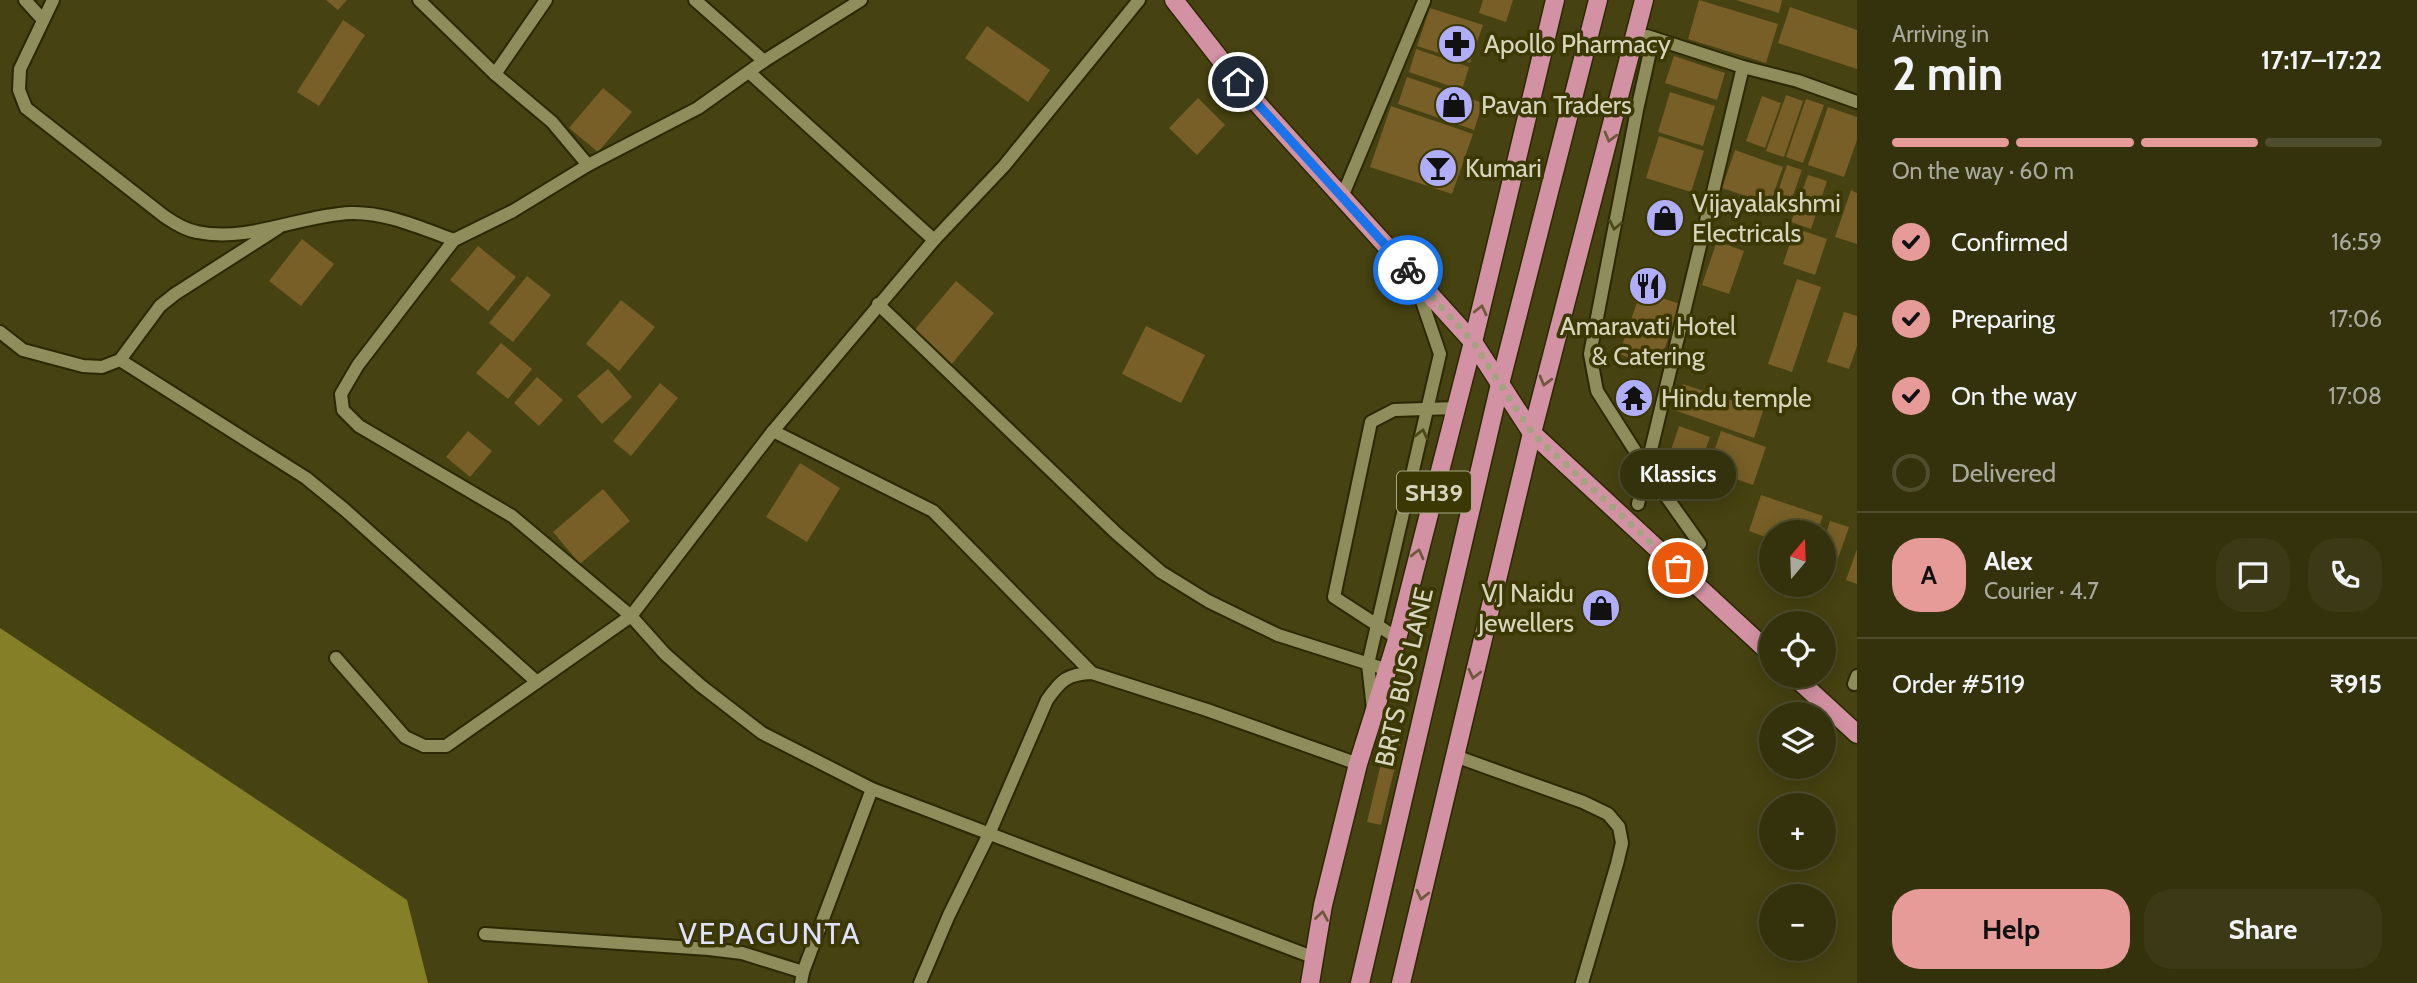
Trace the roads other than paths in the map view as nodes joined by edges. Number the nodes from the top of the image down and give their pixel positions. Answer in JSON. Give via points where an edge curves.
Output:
{"nodes":[{"id":1,"x":25,"y":0,"type":"edge"},
{"id":2,"x":53,"y":0,"type":"edge"},
{"id":3,"x":419,"y":0,"type":"edge"},
{"id":4,"x":546,"y":0,"type":"edge"},
{"id":5,"x":695,"y":0,"type":"edge"},
{"id":6,"x":861,"y":0,"type":"edge"},
{"id":7,"x":1139,"y":0,"type":"edge"},
{"id":8,"x":1174,"y":0,"type":"edge"},
{"id":9,"x":1555,"y":0,"type":"edge"},
{"id":10,"x":1598,"y":0,"type":"edge"},
{"id":11,"x":1644,"y":0,"type":"edge"},
{"id":12,"x":1424,"y":1,"type":"edge"},
{"id":13,"x":43,"y":20,"type":"junction"},
{"id":14,"x":1645,"y":35,"type":"junction"},
{"id":15,"x":764,"y":61,"type":"junction"},
{"id":16,"x":1744,"y":67,"type":"junction"},
{"id":17,"x":749,"y":72,"type":"junction"},
{"id":18,"x":495,"y":74,"type":"junction"},
{"id":19,"x":1857,"y":102,"type":"edge"},
{"id":20,"x":588,"y":164,"type":"junction"},
{"id":21,"x":1342,"y":197,"type":"junction"},
{"id":22,"x":284,"y":224,"type":"junction"},
{"id":23,"x":454,"y":240,"type":"junction"},
{"id":24,"x":934,"y":240,"type":"junction"},
{"id":25,"x":1413,"y":276,"type":"junction"},
{"id":26,"x":878,"y":304,"type":"junction"},
{"id":27,"x":0,"y":331,"type":"edge"},
{"id":28,"x":1473,"y":342,"type":"junction"},
{"id":29,"x":120,"y":360,"type":"junction"},
{"id":30,"x":1500,"y":384,"type":"junction"},
{"id":31,"x":1429,"y":408,"type":"junction"},
{"id":32,"x":1456,"y":408,"type":"junction"},
{"id":33,"x":773,"y":431,"type":"junction"},
{"id":34,"x":1532,"y":433,"type":"junction"},
{"id":35,"x":1646,"y":468,"type":"junction"},
{"id":36,"x":1637,"y":503,"type":"dead end"},
{"id":37,"x":1700,"y":544,"type":"dead end"},
{"id":38,"x":631,"y":616,"type":"junction"},
{"id":39,"x":1376,"y":624,"type":"junction"},
{"id":40,"x":1397,"y":638,"type":"junction"},
{"id":41,"x":1759,"y":643,"type":"edge"},
{"id":42,"x":336,"y":657,"type":"dead end"},
{"id":43,"x":1368,"y":664,"type":"junction"},
{"id":44,"x":1388,"y":670,"type":"junction"},
{"id":45,"x":1092,"y":673,"type":"junction"},
{"id":46,"x":537,"y":682,"type":"junction"},
{"id":47,"x":1807,"y":688,"type":"edge"},
{"id":48,"x":1373,"y":716,"type":"junction"},
{"id":49,"x":1857,"y":734,"type":"edge"},
{"id":50,"x":1455,"y":756,"type":"junction"},
{"id":51,"x":1359,"y":764,"type":"junction"},
{"id":52,"x":872,"y":789,"type":"junction"},
{"id":53,"x":989,"y":834,"type":"junction"},
{"id":54,"x":485,"y":933,"type":"dead end"},
{"id":55,"x":1315,"y":958,"type":"junction"},
{"id":56,"x":802,"y":978,"type":"edge"},
{"id":57,"x":920,"y":983,"type":"edge"},
{"id":58,"x":1310,"y":983,"type":"edge"},
{"id":59,"x":1360,"y":983,"type":"edge"},
{"id":60,"x":1401,"y":983,"type":"edge"},
{"id":61,"x":1582,"y":983,"type":"edge"}],
"edges":[{"from":1,"to":13,"type":"street"},
{"from":2,"to":13,"type":"street"},
{"from":3,"to":18,"type":"street"},
{"from":4,"to":18,"type":"street"},
{"from":5,"to":15,"type":"street"},
{"from":6,"to":15,"type":"street"},
{"from":7,"to":24,"type":"street","via":[[1004,166]]},
{"from":8,"to":21,"type":"main road","via":[[1238,82]]},
{"from":28,"to":9,"type":"main road","number":"SH39","one_way":true},
{"from":10,"to":30,"type":"main road","name":"BRTS BUS LANE"},
{"from":11,"to":14,"type":"main road"},
{"from":12,"to":21,"type":"street"},
{"from":13,"to":22,"type":"street","via":[[20,69],[19,90],[26,107],[180,226],[233,234]]},
{"from":14,"to":16,"type":"street"},
{"from":14,"to":34,"type":"main road","one_way":true},
{"from":14,"to":35,"type":"street","one_way":true,"via":[[1634,123],[1590,354],[1597,391]]},
{"from":15,"to":17,"type":"street"},
{"from":16,"to":19,"type":"street"},
{"from":16,"to":35,"type":"street"},
{"from":17,"to":20,"type":"street","via":[[698,108]]},
{"from":17,"to":24,"type":"street"},
{"from":18,"to":20,"type":"street","via":[[552,122]]},
{"from":20,"to":23,"type":"street","via":[[513,211]]},
{"from":21,"to":25,"type":"main road"},
{"from":22,"to":23,"type":"street","via":[[354,213],[394,219]]},
{"from":22,"to":29,"type":"street","via":[[160,306]]},
{"from":23,"to":38,"type":"street","via":[[358,365],[341,394],[343,410],[359,426],[512,516]]},
{"from":24,"to":26,"type":"street"},
{"from":25,"to":28,"type":"main road"},
{"from":25,"to":31,"type":"street","via":[[1440,354]]},
{"from":26,"to":33,"type":"street"},
{"from":26,"to":43,"type":"street","via":[[1161,572],[1278,635]]},
{"from":27,"to":29,"type":"street","via":[[23,350],[83,366],[102,367]]},
{"from":28,"to":30,"type":"main road"},
{"from":28,"to":32,"type":"main road","number":"SH39"},
{"from":29,"to":46,"type":"street","via":[[306,478]]},
{"from":30,"to":34,"type":"main road"},
{"from":30,"to":59,"type":"main road","name":"BRTS BUS LANE"},
{"from":31,"to":32,"type":"street"},
{"from":39,"to":31,"type":"street","one_way":true},
{"from":31,"to":39,"type":"street","via":[[1394,410],[1371,422],[1334,597]]},
{"from":40,"to":32,"type":"main road","number":"SH39","one_way":true},
{"from":33,"to":38,"type":"street"},
{"from":33,"to":45,"type":"street","via":[[933,510]]},
{"from":34,"to":41,"type":"main road"},
{"from":34,"to":50,"type":"main road","one_way":true},
{"from":35,"to":36,"type":"street"},
{"from":35,"to":37,"type":"street"},
{"from":38,"to":46,"type":"street"},
{"from":38,"to":52,"type":"street","via":[[665,654],[762,733]]},
{"from":39,"to":40,"type":"street"},
{"from":39,"to":43,"type":"street"},
{"from":40,"to":44,"type":"main road","number":"SH39"},
{"from":42,"to":46,"type":"street","via":[[405,737],[424,746],[446,746]]},
{"from":43,"to":44,"type":"street"},
{"from":43,"to":48,"type":"street"},
{"from":44,"to":48,"type":"main road","number":"SH39"},
{"from":45,"to":51,"type":"street"},
{"from":45,"to":53,"type":"street","via":[[1074,674],[1060,682],[1047,700]]},
{"from":47,"to":49,"type":"main road"},
{"from":48,"to":51,"type":"main road","number":"SH39"},
{"from":50,"to":60,"type":"main road","one_way":true},
{"from":50,"to":61,"type":"street","via":[[1583,802],[1608,814],[1619,827],[1622,843]]},
{"from":55,"to":51,"type":"main road","number":"SH39","one_way":true,"via":[[1323,905]]},
{"from":52,"to":53,"type":"street"},
{"from":52,"to":56,"type":"street"},
{"from":53,"to":55,"type":"street"},
{"from":53,"to":57,"type":"street"},
{"from":54,"to":56,"type":"street","via":[[742,953]]},
{"from":55,"to":58,"type":"main road","number":"SH39"}]}
